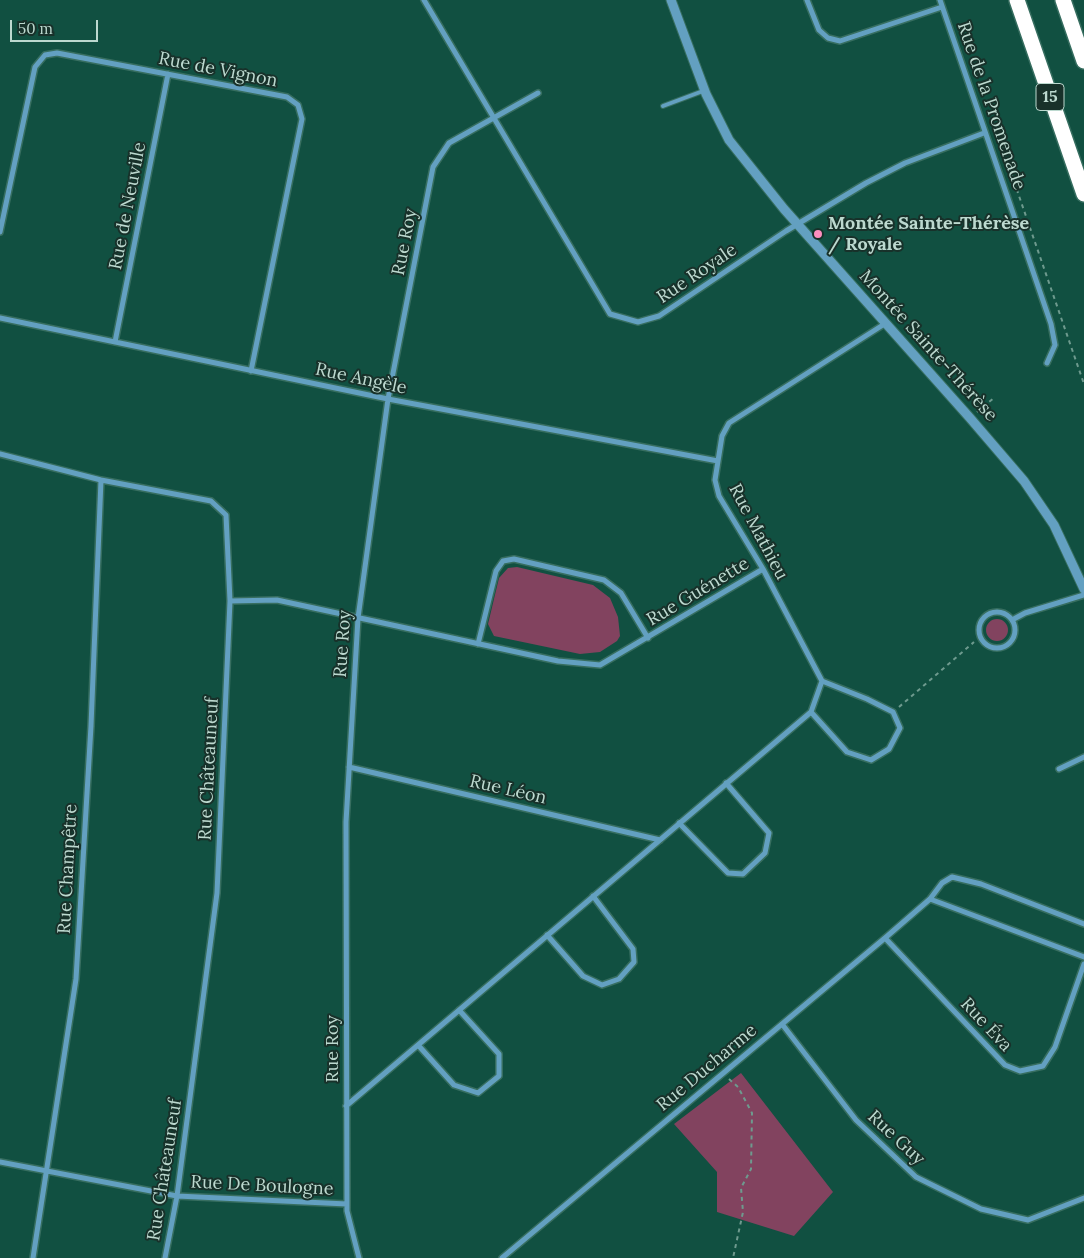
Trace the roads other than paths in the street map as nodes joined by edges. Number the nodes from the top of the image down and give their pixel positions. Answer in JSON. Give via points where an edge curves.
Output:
{"nodes":[{"id":1,"x":424,"y":0,"type":"edge"},
{"id":2,"x":671,"y":0,"type":"edge"},
{"id":3,"x":807,"y":0,"type":"edge"},
{"id":4,"x":940,"y":0,"type":"edge"},
{"id":5,"x":1016,"y":0,"type":"edge"},
{"id":6,"x":1063,"y":0,"type":"edge"},
{"id":7,"x":942,"y":7,"type":"junction"},
{"id":8,"x":1084,"y":61,"type":"edge"},
{"id":9,"x":168,"y":74,"type":"junction"},
{"id":10,"x":704,"y":90,"type":"junction"},
{"id":11,"x":538,"y":93,"type":"dead end"},
{"id":12,"x":663,"y":106,"type":"dead end"},
{"id":13,"x":494,"y":118,"type":"junction"},
{"id":14,"x":984,"y":133,"type":"junction"},
{"id":15,"x":1084,"y":194,"type":"edge"},
{"id":16,"x":797,"y":224,"type":"junction"},
{"id":17,"x":0,"y":232,"type":"edge"},
{"id":18,"x":0,"y":318,"type":"edge"},
{"id":19,"x":886,"y":323,"type":"junction"},
{"id":20,"x":115,"y":342,"type":"junction"},
{"id":21,"x":1048,"y":363,"type":"dead end"},
{"id":22,"x":251,"y":371,"type":"junction"},
{"id":23,"x":388,"y":400,"type":"junction"},
{"id":24,"x":0,"y":454,"type":"edge"},
{"id":25,"x":718,"y":461,"type":"junction"},
{"id":26,"x":101,"y":480,"type":"junction"},
{"id":27,"x":762,"y":569,"type":"junction"},
{"id":28,"x":1084,"y":589,"type":"edge"},
{"id":29,"x":1084,"y":595,"type":"edge"},
{"id":30,"x":230,"y":601,"type":"junction"},
{"id":31,"x":358,"y":618,"type":"junction"},
{"id":32,"x":1012,"y":620,"type":"junction"},
{"id":33,"x":648,"y":638,"type":"junction"},
{"id":34,"x":478,"y":644,"type":"junction"},
{"id":35,"x":822,"y":681,"type":"junction"},
{"id":36,"x":810,"y":712,"type":"junction"},
{"id":37,"x":1084,"y":757,"type":"edge"},
{"id":38,"x":349,"y":767,"type":"junction"},
{"id":39,"x":1059,"y":769,"type":"dead end"},
{"id":40,"x":726,"y":784,"type":"junction"},
{"id":41,"x":679,"y":823,"type":"junction"},
{"id":42,"x":660,"y":840,"type":"junction"},
{"id":43,"x":593,"y":896,"type":"junction"},
{"id":44,"x":930,"y":899,"type":"junction"},
{"id":45,"x":1084,"y":924,"type":"edge"},
{"id":46,"x":547,"y":936,"type":"junction"},
{"id":47,"x":885,"y":938,"type":"junction"},
{"id":48,"x":1084,"y":957,"type":"edge"},
{"id":49,"x":1084,"y":964,"type":"edge"},
{"id":50,"x":459,"y":1010,"type":"junction"},
{"id":51,"x":782,"y":1024,"type":"junction"},
{"id":52,"x":418,"y":1045,"type":"junction"},
{"id":53,"x":346,"y":1106,"type":"junction"},
{"id":54,"x":0,"y":1162,"type":"edge"},
{"id":55,"x":47,"y":1172,"type":"junction"},
{"id":56,"x":177,"y":1196,"type":"junction"},
{"id":57,"x":1084,"y":1198,"type":"edge"},
{"id":58,"x":347,"y":1204,"type":"junction"},
{"id":59,"x":33,"y":1258,"type":"edge"},
{"id":60,"x":164,"y":1258,"type":"edge"},
{"id":61,"x":360,"y":1258,"type":"edge"},
{"id":62,"x":502,"y":1258,"type":"edge"}],
"edges":[{"from":1,"to":13,"type":"street","name":"Rue Royale"},
{"from":2,"to":10,"type":"street","name":"Montée Sainte-Thérèse"},
{"from":3,"to":7,"type":"street","via":[[819,30],[828,38],[840,41]]},
{"from":4,"to":7,"type":"street","name":"Rue de la Promenade"},
{"from":5,"to":15,"type":"highway","number":"15"},
{"from":6,"to":8,"type":"highway"},
{"from":7,"to":14,"type":"street","name":"Rue de la Promenade"},
{"from":9,"to":17,"type":"street","name":"Rue de Vignon","via":[[57,53],[45,55],[35,67]]},
{"from":9,"to":20,"type":"street","name":"Rue de Neuville"},
{"from":9,"to":22,"type":"street","name":"Rue de Vignon","via":[[287,97],[298,105],[302,119]]},
{"from":10,"to":12,"type":"lane"},
{"from":10,"to":16,"type":"street","name":"Montée Sainte-Thérèse","via":[[729,140]]},
{"from":11,"to":13,"type":"street","name":"Rue Roy"},
{"from":13,"to":16,"type":"street","name":"Rue Royale","via":[[610,314],[638,322],[659,316]]},
{"from":13,"to":23,"type":"street","name":"Rue Roy","via":[[449,143],[433,167]]},
{"from":14,"to":16,"type":"street","name":"Rue Royale","via":[[892,169]]},
{"from":14,"to":21,"type":"street","name":"Rue de la Promenade","via":[[1053,333],[1054,348]]},
{"from":16,"to":19,"type":"street","name":"Montée Sainte-Thérèse"},
{"from":18,"to":20,"type":"street","name":"Rue Angèle"},
{"from":19,"to":25,"type":"street","name":"Rue Mathieu","via":[[729,423],[722,436]]},
{"from":19,"to":28,"type":"street","name":"Montée Sainte-Thérèse","via":[[1005,458],[1044,509]]},
{"from":20,"to":22,"type":"street","name":"Rue Angèle"},
{"from":22,"to":23,"type":"street","name":"Rue Angèle"},
{"from":23,"to":25,"type":"street","name":"Rue Angèle"},
{"from":23,"to":31,"type":"street","name":"Rue Roy"},
{"from":24,"to":26,"type":"street","name":"Rue Châteauneuf"},
{"from":25,"to":27,"type":"street","name":"Rue Mathieu","via":[[716,480],[719,496]]},
{"from":26,"to":30,"type":"street","name":"Rue Châteauneuf","via":[[211,501],[226,516]]},
{"from":26,"to":55,"type":"street","name":"Rue Champêtre","via":[[76,979]]},
{"from":27,"to":33,"type":"street","name":"Rue Guénette"},
{"from":27,"to":35,"type":"street","name":"Rue Mathieu"},
{"from":29,"to":32,"type":"street"},
{"from":30,"to":31,"type":"street","name":"Rue Guénette","via":[[277,600]]},
{"from":30,"to":56,"type":"street","name":"Rue Châteauneuf","via":[[217,893]]},
{"from":31,"to":34,"type":"street","name":"Rue Guénette"},
{"from":31,"to":38,"type":"street","name":"Rue Roy"},
{"from":32,"to":32,"type":"street","via":[[999,612],[987,616],[980,626],[983,640],[996,648],[1008,644],[1014,634]]},
{"from":33,"to":34,"type":"street","name":"Rue Guénette","via":[[600,665],[558,661]]},
{"from":33,"to":34,"type":"street","name":"Rue Guénette","via":[[620,593],[604,580],[514,559],[503,561],[496,571]]},
{"from":35,"to":36,"type":"street"},
{"from":35,"to":36,"type":"street","via":[[893,712],[900,728],[889,749],[871,760],[847,752]]},
{"from":36,"to":40,"type":"street"},
{"from":37,"to":39,"type":"street"},
{"from":38,"to":42,"type":"street","name":"Rue Léon"},
{"from":38,"to":53,"type":"street","name":"Rue Roy","via":[[346,822]]},
{"from":40,"to":41,"type":"street"},
{"from":40,"to":41,"type":"street","via":[[769,832],[765,853],[743,874],[728,873]]},
{"from":41,"to":42,"type":"street"},
{"from":42,"to":43,"type":"street"},
{"from":43,"to":46,"type":"street"},
{"from":43,"to":46,"type":"street","via":[[633,948],[634,962],[619,979],[602,985],[584,976]]},
{"from":44,"to":45,"type":"street","name":"Rue Ducharme","via":[[942,883],[952,877],[981,884]]},
{"from":44,"to":47,"type":"street","name":"Rue Ducharme"},
{"from":44,"to":48,"type":"street"},
{"from":46,"to":50,"type":"street"},
{"from":47,"to":49,"type":"street","name":"Rue Éva","via":[[1005,1066],[1020,1071],[1043,1066],[1051,1053]]},
{"from":47,"to":51,"type":"street","name":"Rue Ducharme"},
{"from":50,"to":52,"type":"street"},
{"from":50,"to":52,"type":"street","via":[[500,1054],[499,1076],[478,1093],[454,1085]]},
{"from":51,"to":57,"type":"street","name":"Rue Guy","via":[[856,1120],[916,1177],[980,1208],[1028,1220]]},
{"from":51,"to":62,"type":"street","name":"Rue Ducharme"},
{"from":52,"to":53,"type":"street"},
{"from":53,"to":58,"type":"street","name":"Rue Roy"},
{"from":54,"to":55,"type":"street","name":"Rue De Boulogne"},
{"from":55,"to":56,"type":"street","name":"Rue De Boulogne"},
{"from":55,"to":59,"type":"street","name":"Rue Champêtre"},
{"from":56,"to":58,"type":"street","name":"Rue De Boulogne"},
{"from":56,"to":60,"type":"street","name":"Rue Châteauneuf"},
{"from":58,"to":61,"type":"street","name":"Rue Roy"}]}
